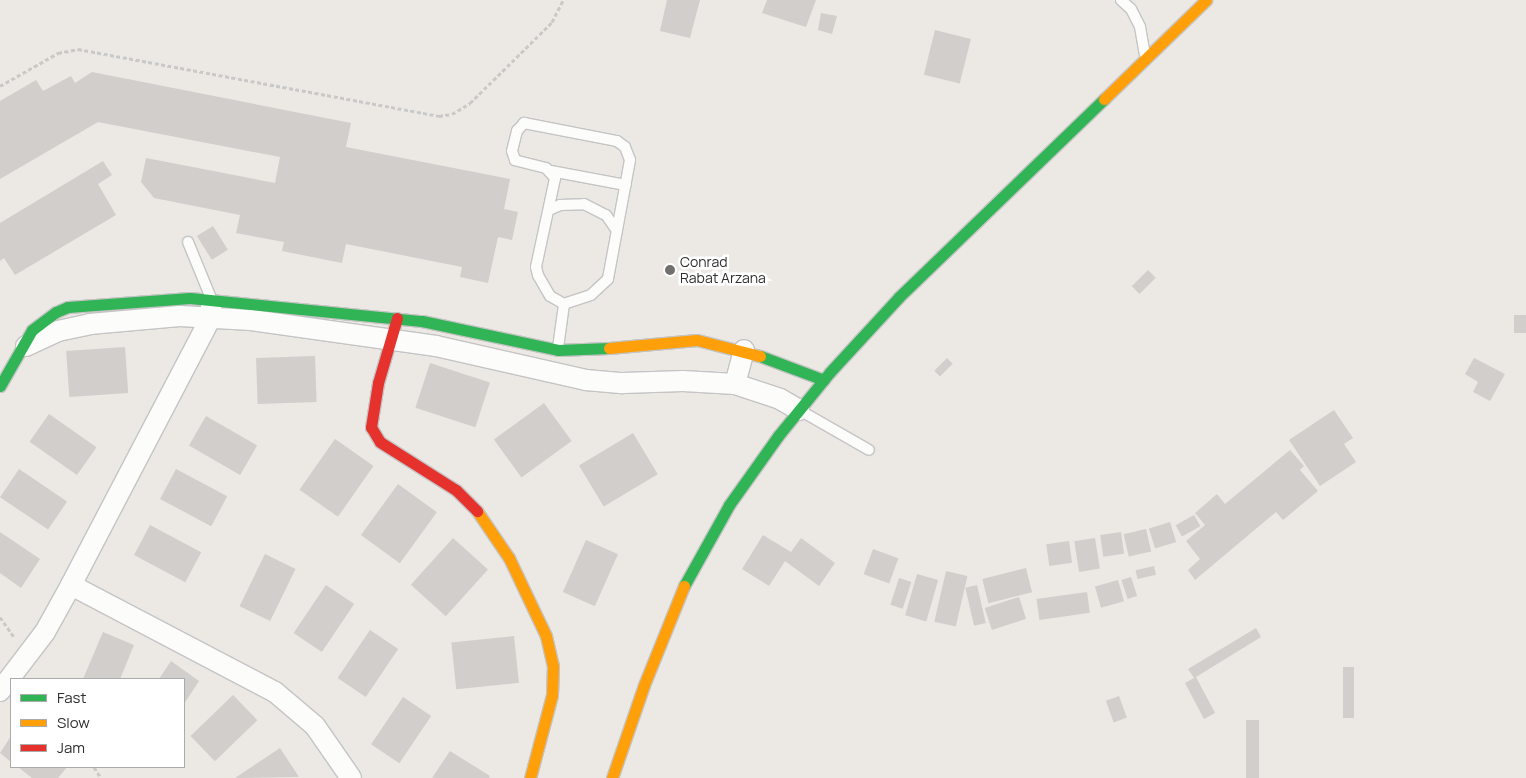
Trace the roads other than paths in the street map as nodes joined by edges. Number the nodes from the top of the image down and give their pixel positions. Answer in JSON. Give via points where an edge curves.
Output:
{"nodes":[{"id":1,"x":1121,"y":0,"type":"edge"},
{"id":2,"x":1206,"y":0,"type":"edge"},
{"id":3,"x":1146,"y":58,"type":"junction"},
{"id":4,"x":552,"y":171,"type":"junction"},
{"id":5,"x":626,"y":185,"type":"junction"},
{"id":6,"x":549,"y":210,"type":"junction"},
{"id":7,"x":617,"y":231,"type":"junction"},
{"id":8,"x":188,"y":242,"type":"dead end"},
{"id":9,"x":564,"y":304,"type":"junction"},
{"id":10,"x":211,"y":308,"type":"junction"},
{"id":11,"x":397,"y":318,"type":"junction"},
{"id":12,"x":392,"y":341,"type":"junction"},
{"id":13,"x":20,"y":350,"type":"joint"},
{"id":14,"x":558,"y":350,"type":"junction"},
{"id":15,"x":744,"y":350,"type":"junction"},
{"id":16,"x":824,"y":380,"type":"junction"},
{"id":17,"x":734,"y":384,"type":"junction"},
{"id":18,"x":0,"y":386,"type":"edge"},
{"id":19,"x":799,"y":410,"type":"junction"},
{"id":20,"x":869,"y":450,"type":"dead end"},
{"id":21,"x":72,"y":585,"type":"junction"},
{"id":22,"x":0,"y":691,"type":"edge"},
{"id":23,"x":351,"y":778,"type":"edge"},
{"id":24,"x":530,"y":778,"type":"edge"},
{"id":25,"x":612,"y":778,"type":"edge"}],
"edges":[{"from":1,"to":3,"type":"lane","via":[[1131,9],[1140,27]]},
{"from":2,"to":3,"type":"street"},
{"from":3,"to":16,"type":"street","via":[[899,296]]},
{"from":4,"to":5,"type":"lane"},
{"from":4,"to":5,"type":"lane","via":[[515,160],[512,151],[520,125],[529,122],[617,141],[625,147],[630,160]]},
{"from":4,"to":6,"type":"lane","via":[[555,182]]},
{"from":5,"to":7,"type":"lane"},
{"from":6,"to":7,"type":"lane","via":[[560,205],[584,204],[606,215]]},
{"from":6,"to":9,"type":"lane","via":[[536,267],[544,290]]},
{"from":7,"to":9,"type":"lane","via":[[605,285],[591,295]]},
{"from":8,"to":10,"type":"lane"},
{"from":9,"to":14,"type":"lane"},
{"from":10,"to":11,"type":"street"},
{"from":10,"to":12,"type":"street"},
{"from":10,"to":13,"type":"street","via":[[71,328],[45,336]]},
{"from":10,"to":21,"type":"street"},
{"from":11,"to":12,"type":"street"},
{"from":11,"to":14,"type":"street"},
{"from":12,"to":17,"type":"street","via":[[436,346],[586,380],[623,384],[683,381]]},
{"from":12,"to":24,"type":"street","via":[[370,419],[374,436],[456,490],[476,510],[509,558],[550,651],[552,695]]},
{"from":13,"to":18,"type":"street"},
{"from":14,"to":15,"type":"street","via":[[593,350],[696,340]]},
{"from":15,"to":16,"type":"street"},
{"from":15,"to":17,"type":"street"},
{"from":16,"to":19,"type":"street"},
{"from":17,"to":19,"type":"street","via":[[780,399]]},
{"from":19,"to":20,"type":"lane"},
{"from":19,"to":25,"type":"street","via":[[729,505],[681,592]]},
{"from":21,"to":22,"type":"street","via":[[45,632]]},
{"from":21,"to":23,"type":"street","via":[[275,692],[315,726]]}]}
